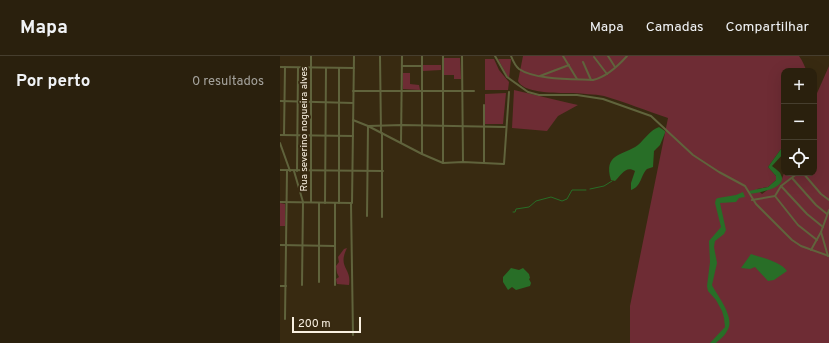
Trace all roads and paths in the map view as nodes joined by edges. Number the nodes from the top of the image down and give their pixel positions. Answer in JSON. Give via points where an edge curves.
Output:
{"nodes":[{"id":1,"x":312,"y":56,"type":"edge"},
{"id":2,"x":354,"y":56,"type":"edge"},
{"id":3,"x":380,"y":56,"type":"edge"},
{"id":4,"x":402,"y":56,"type":"edge"},
{"id":5,"x":422,"y":56,"type":"edge"},
{"id":6,"x":442,"y":56,"type":"edge"},
{"id":7,"x":462,"y":56,"type":"edge"},
{"id":8,"x":495,"y":56,"type":"edge"},
{"id":9,"x":511,"y":56,"type":"edge"},
{"id":10,"x":563,"y":56,"type":"edge"},
{"id":11,"x":608,"y":56,"type":"edge"},
{"id":12,"x":627,"y":56,"type":"edge"},
{"id":13,"x":594,"y":57,"type":"dead end"},
{"id":14,"x":583,"y":62,"type":"dead end"},
{"id":15,"x":569,"y":65,"type":"junction"},
{"id":16,"x":402,"y":66,"type":"junction"},
{"id":17,"x":422,"y":66,"type":"junction"},
{"id":18,"x":280,"y":67,"type":"edge"},
{"id":19,"x":285,"y":67,"type":"junction"},
{"id":20,"x":615,"y":67,"type":"junction"},
{"id":21,"x":298,"y":68,"type":"junction"},
{"id":22,"x":312,"y":68,"type":"junction"},
{"id":23,"x":326,"y":68,"type":"junction"},
{"id":24,"x":339,"y":68,"type":"junction"},
{"id":25,"x":354,"y":68,"type":"junction"},
{"id":26,"x":607,"y":74,"type":"junction"},
{"id":27,"x":539,"y":77,"type":"junction"},
{"id":28,"x":577,"y":79,"type":"junction"},
{"id":29,"x":591,"y":80,"type":"junction"},
{"id":30,"x":353,"y":91,"type":"junction"},
{"id":31,"x":380,"y":91,"type":"junction"},
{"id":32,"x":401,"y":91,"type":"junction"},
{"id":33,"x":421,"y":91,"type":"junction"},
{"id":34,"x":462,"y":91,"type":"junction"},
{"id":35,"x":474,"y":91,"type":"dead end"},
{"id":36,"x":442,"y":92,"type":"junction"},
{"id":37,"x":508,"y":92,"type":"dead end"},
{"id":38,"x":280,"y":101,"type":"edge"},
{"id":39,"x":285,"y":101,"type":"junction"},
{"id":40,"x":298,"y":101,"type":"junction"},
{"id":41,"x":312,"y":102,"type":"junction"},
{"id":42,"x":325,"y":102,"type":"junction"},
{"id":43,"x":340,"y":102,"type":"junction"},
{"id":44,"x":353,"y":103,"type":"junction"},
{"id":45,"x":484,"y":105,"type":"dead end"},
{"id":46,"x":353,"y":120,"type":"junction"},
{"id":47,"x":380,"y":125,"type":"junction"},
{"id":48,"x":402,"y":125,"type":"junction"},
{"id":49,"x":422,"y":125,"type":"junction"},
{"id":50,"x":442,"y":125,"type":"junction"},
{"id":51,"x":368,"y":126,"type":"junction"},
{"id":52,"x":462,"y":126,"type":"junction"},
{"id":53,"x":483,"y":126,"type":"junction"},
{"id":54,"x":505,"y":126,"type":"junction"},
{"id":55,"x":381,"y":133,"type":"junction"},
{"id":56,"x":280,"y":135,"type":"edge"},
{"id":57,"x":284,"y":135,"type":"junction"},
{"id":58,"x":298,"y":136,"type":"junction"},
{"id":59,"x":312,"y":136,"type":"junction"},
{"id":60,"x":326,"y":136,"type":"junction"},
{"id":61,"x":338,"y":136,"type":"junction"},
{"id":62,"x":353,"y":136,"type":"junction"},
{"id":63,"x":280,"y":143,"type":"edge"},
{"id":64,"x":401,"y":143,"type":"junction"},
{"id":65,"x":422,"y":154,"type":"junction"},
{"id":66,"x":462,"y":162,"type":"junction"},
{"id":67,"x":484,"y":163,"type":"junction"},
{"id":68,"x":443,"y":164,"type":"junction"},
{"id":69,"x":280,"y":170,"type":"edge"},
{"id":70,"x":287,"y":171,"type":"junction"},
{"id":71,"x":290,"y":171,"type":"junction"},
{"id":72,"x":295,"y":171,"type":"junction"},
{"id":73,"x":311,"y":171,"type":"junction"},
{"id":74,"x":325,"y":171,"type":"junction"},
{"id":75,"x":383,"y":171,"type":"junction"},
{"id":76,"x":339,"y":172,"type":"junction"},
{"id":77,"x":352,"y":172,"type":"junction"},
{"id":78,"x":368,"y":172,"type":"junction"},
{"id":79,"x":794,"y":176,"type":"edge"},
{"id":80,"x":806,"y":176,"type":"edge"},
{"id":81,"x":792,"y":178,"type":"junction"},
{"id":82,"x":781,"y":186,"type":"junction"},
{"id":83,"x":775,"y":196,"type":"junction"},
{"id":84,"x":752,"y":200,"type":"junction"},
{"id":85,"x":829,"y":200,"type":"edge"},
{"id":86,"x":280,"y":202,"type":"edge"},
{"id":87,"x":287,"y":202,"type":"junction"},
{"id":88,"x":303,"y":202,"type":"junction"},
{"id":89,"x":311,"y":202,"type":"junction"},
{"id":90,"x":319,"y":203,"type":"junction"},
{"id":91,"x":325,"y":203,"type":"junction"},
{"id":92,"x":335,"y":203,"type":"junction"},
{"id":93,"x":339,"y":203,"type":"junction"},
{"id":94,"x":352,"y":203,"type":"junction"},
{"id":95,"x":829,"y":210,"type":"edge"},
{"id":96,"x":827,"y":214,"type":"junction"},
{"id":97,"x":368,"y":216,"type":"dead end"},
{"id":98,"x":382,"y":217,"type":"dead end"},
{"id":99,"x":822,"y":227,"type":"junction"},
{"id":100,"x":821,"y":232,"type":"junction"},
{"id":101,"x":817,"y":240,"type":"junction"},
{"id":102,"x":280,"y":245,"type":"edge"},
{"id":103,"x":286,"y":245,"type":"junction"},
{"id":104,"x":303,"y":245,"type":"junction"},
{"id":105,"x":319,"y":246,"type":"junction"},
{"id":106,"x":335,"y":246,"type":"junction"},
{"id":107,"x":811,"y":250,"type":"junction"},
{"id":108,"x":828,"y":256,"type":"edge"},
{"id":109,"x":319,"y":282,"type":"dead end"},
{"id":110,"x":335,"y":284,"type":"dead end"},
{"id":111,"x":302,"y":285,"type":"dead end"},
{"id":112,"x":280,"y":286,"type":"edge"},
{"id":113,"x":286,"y":286,"type":"junction"},
{"id":114,"x":285,"y":319,"type":"dead end"},
{"id":115,"x":353,"y":335,"type":"dead end"}],
"edges":[{"from":1,"to":22,"type":"street","name":"Rua severino nogueira alves"},
{"from":2,"to":25,"type":"street"},
{"from":3,"to":31,"type":"street"},
{"from":4,"to":16,"type":"street"},
{"from":5,"to":17,"type":"street"},
{"from":6,"to":36,"type":"street"},
{"from":7,"to":34,"type":"street"},
{"from":8,"to":84,"type":"street","via":[[507,77],[528,92],[539,95],[578,95],[596,98],[651,116],[693,155],[742,184],[749,191]]},
{"from":9,"to":27,"type":"street","via":[[517,68]]},
{"from":10,"to":15,"type":"street"},
{"from":11,"to":20,"type":"street"},
{"from":12,"to":20,"type":"street"},
{"from":13,"to":26,"type":"street"},
{"from":14,"to":29,"type":"street"},
{"from":15,"to":27,"type":"street"},
{"from":15,"to":28,"type":"street"},
{"from":16,"to":17,"type":"street"},
{"from":16,"to":32,"type":"street"},
{"from":17,"to":33,"type":"street"},
{"from":18,"to":19,"type":"street"},
{"from":19,"to":21,"type":"street"},
{"from":19,"to":39,"type":"street"},
{"from":20,"to":26,"type":"street"},
{"from":21,"to":22,"type":"street"},
{"from":21,"to":40,"type":"street"},
{"from":22,"to":23,"type":"street"},
{"from":22,"to":41,"type":"street","name":"Rua severino nogueira alves"},
{"from":23,"to":24,"type":"street"},
{"from":23,"to":42,"type":"street"},
{"from":24,"to":25,"type":"street"},
{"from":24,"to":43,"type":"street"},
{"from":25,"to":30,"type":"street"},
{"from":26,"to":29,"type":"street"},
{"from":27,"to":28,"type":"street"},
{"from":28,"to":29,"type":"street"},
{"from":30,"to":31,"type":"street"},
{"from":30,"to":44,"type":"street"},
{"from":31,"to":32,"type":"street"},
{"from":31,"to":47,"type":"street"},
{"from":32,"to":33,"type":"street"},
{"from":32,"to":48,"type":"street"},
{"from":33,"to":36,"type":"street"},
{"from":33,"to":49,"type":"street"},
{"from":34,"to":35,"type":"street"},
{"from":34,"to":36,"type":"street"},
{"from":34,"to":52,"type":"street"},
{"from":36,"to":50,"type":"street"},
{"from":37,"to":54,"type":"street"},
{"from":38,"to":39,"type":"street"},
{"from":39,"to":40,"type":"street"},
{"from":39,"to":57,"type":"street"},
{"from":40,"to":41,"type":"street"},
{"from":40,"to":58,"type":"street"},
{"from":41,"to":42,"type":"street"},
{"from":41,"to":59,"type":"street","name":"Rua severino nogueira alves"},
{"from":42,"to":43,"type":"street"},
{"from":42,"to":60,"type":"street"},
{"from":43,"to":44,"type":"street"},
{"from":43,"to":61,"type":"street"},
{"from":44,"to":46,"type":"street"},
{"from":45,"to":53,"type":"street"},
{"from":46,"to":51,"type":"street"},
{"from":46,"to":62,"type":"street"},
{"from":47,"to":48,"type":"street"},
{"from":47,"to":51,"type":"street"},
{"from":47,"to":55,"type":"street"},
{"from":48,"to":49,"type":"street"},
{"from":48,"to":64,"type":"street"},
{"from":49,"to":50,"type":"street"},
{"from":49,"to":65,"type":"street"},
{"from":50,"to":52,"type":"street"},
{"from":50,"to":68,"type":"street"},
{"from":51,"to":55,"type":"street"},
{"from":51,"to":78,"type":"street"},
{"from":52,"to":53,"type":"street"},
{"from":52,"to":66,"type":"street"},
{"from":53,"to":54,"type":"street"},
{"from":53,"to":67,"type":"street"},
{"from":54,"to":67,"type":"street","via":[[504,164]]},
{"from":55,"to":64,"type":"street"},
{"from":55,"to":75,"type":"street"},
{"from":56,"to":57,"type":"street"},
{"from":57,"to":58,"type":"street"},
{"from":58,"to":59,"type":"street"},
{"from":58,"to":72,"type":"street"},
{"from":59,"to":60,"type":"street"},
{"from":59,"to":73,"type":"street","name":"Rua severino nogueira alves"},
{"from":60,"to":61,"type":"street"},
{"from":60,"to":74,"type":"street"},
{"from":61,"to":62,"type":"street"},
{"from":61,"to":76,"type":"street"},
{"from":62,"to":77,"type":"street"},
{"from":63,"to":71,"type":"street"},
{"from":64,"to":65,"type":"street"},
{"from":65,"to":68,"type":"street"},
{"from":66,"to":67,"type":"street"},
{"from":66,"to":68,"type":"street"},
{"from":69,"to":70,"type":"street"},
{"from":70,"to":71,"type":"street"},
{"from":70,"to":87,"type":"street"},
{"from":71,"to":72,"type":"street"},
{"from":72,"to":73,"type":"street"},
{"from":72,"to":88,"type":"street"},
{"from":73,"to":74,"type":"street"},
{"from":73,"to":89,"type":"street","name":"Rua severino nogueira alves"},
{"from":74,"to":76,"type":"street"},
{"from":74,"to":91,"type":"street"},
{"from":75,"to":78,"type":"street"},
{"from":75,"to":98,"type":"street"},
{"from":76,"to":77,"type":"street"},
{"from":76,"to":93,"type":"street"},
{"from":77,"to":78,"type":"street"},
{"from":77,"to":94,"type":"street"},
{"from":78,"to":97,"type":"street"},
{"from":79,"to":81,"type":"street"},
{"from":80,"to":85,"type":"street"},
{"from":81,"to":82,"type":"street"},
{"from":81,"to":96,"type":"street"},
{"from":82,"to":83,"type":"street"},
{"from":82,"to":99,"type":"street"},
{"from":83,"to":84,"type":"street"},
{"from":83,"to":101,"type":"street","via":[[796,222]]},
{"from":84,"to":107,"type":"street","via":[[787,236]]},
{"from":86,"to":87,"type":"street"},
{"from":87,"to":88,"type":"street"},
{"from":87,"to":103,"type":"street"},
{"from":88,"to":89,"type":"street"},
{"from":88,"to":104,"type":"street"},
{"from":89,"to":90,"type":"street"},
{"from":90,"to":91,"type":"street"},
{"from":90,"to":105,"type":"street"},
{"from":91,"to":92,"type":"street"},
{"from":92,"to":93,"type":"street"},
{"from":92,"to":106,"type":"street"},
{"from":93,"to":94,"type":"street"},
{"from":94,"to":115,"type":"street"},
{"from":95,"to":96,"type":"street"},
{"from":96,"to":99,"type":"street"},
{"from":99,"to":100,"type":"street"},
{"from":100,"to":101,"type":"street"},
{"from":100,"to":108,"type":"street"},
{"from":101,"to":107,"type":"street"},
{"from":102,"to":103,"type":"street"},
{"from":103,"to":104,"type":"street"},
{"from":103,"to":113,"type":"street"},
{"from":104,"to":105,"type":"street"},
{"from":104,"to":111,"type":"street"},
{"from":105,"to":106,"type":"street"},
{"from":105,"to":109,"type":"street"},
{"from":106,"to":110,"type":"street"},
{"from":107,"to":108,"type":"street"},
{"from":112,"to":113,"type":"street"},
{"from":113,"to":114,"type":"street"}]}
